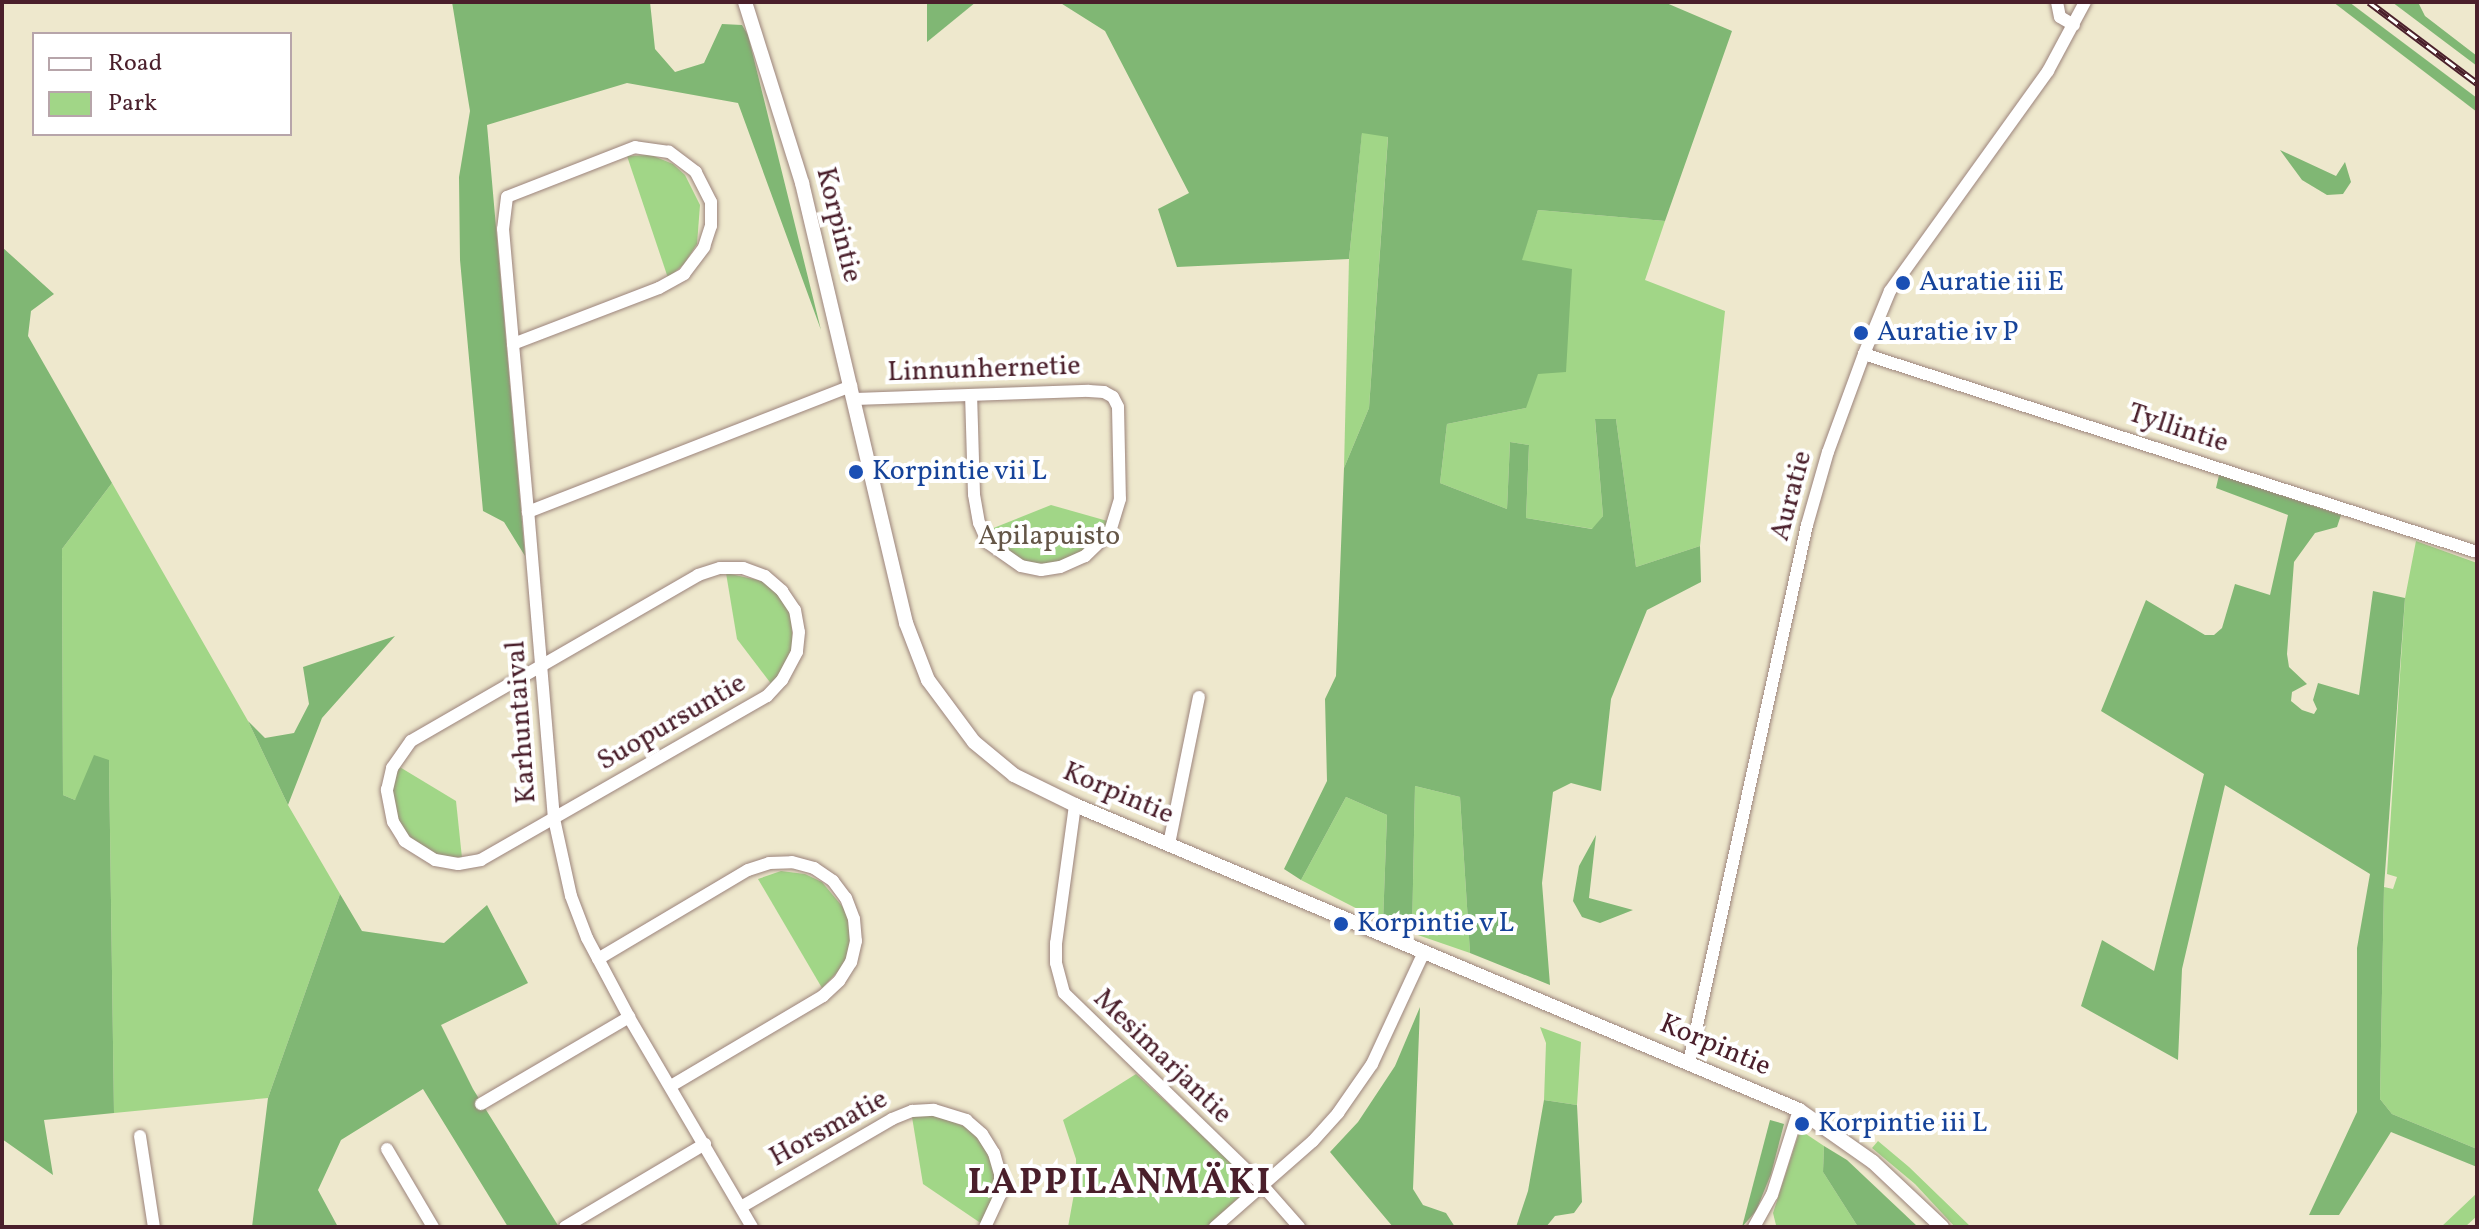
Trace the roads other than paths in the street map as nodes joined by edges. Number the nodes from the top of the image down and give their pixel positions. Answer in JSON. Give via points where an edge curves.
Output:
{"nodes":[{"id":1,"x":745,"y":2,"type":"edge"},
{"id":2,"x":2057,"y":2,"type":"edge"},
{"id":3,"x":2085,"y":2,"type":"edge"},
{"id":4,"x":2074,"y":25,"type":"junction"},
{"id":5,"x":513,"y":344,"type":"junction"},
{"id":6,"x":1864,"y":354,"type":"junction"},
{"id":7,"x":853,"y":392,"type":"junction"},
{"id":8,"x":971,"y":395,"type":"junction"},
{"id":9,"x":528,"y":512,"type":"junction"},
{"id":10,"x":2477,"y":552,"type":"edge"},
{"id":11,"x":543,"y":664,"type":"junction"},
{"id":12,"x":1199,"y":697,"type":"dead end"},
{"id":13,"x":1075,"y":805,"type":"junction"},
{"id":14,"x":554,"y":819,"type":"junction"},
{"id":15,"x":1169,"y":844,"type":"junction"},
{"id":16,"x":1424,"y":952,"type":"junction"},
{"id":17,"x":598,"y":959,"type":"junction"},
{"id":18,"x":629,"y":1017,"type":"junction"},
{"id":19,"x":1689,"y":1062,"type":"junction"},
{"id":20,"x":671,"y":1086,"type":"junction"},
{"id":21,"x":481,"y":1104,"type":"dead end"},
{"id":22,"x":1799,"y":1110,"type":"junction"},
{"id":23,"x":140,"y":1136,"type":"dead end"},
{"id":24,"x":705,"y":1144,"type":"junction"},
{"id":25,"x":387,"y":1149,"type":"dead end"},
{"id":26,"x":1263,"y":1186,"type":"junction"},
{"id":27,"x":741,"y":1207,"type":"junction"},
{"id":28,"x":154,"y":1227,"type":"edge"},
{"id":29,"x":433,"y":1227,"type":"edge"},
{"id":30,"x":565,"y":1227,"type":"edge"},
{"id":31,"x":752,"y":1227,"type":"edge"},
{"id":32,"x":985,"y":1227,"type":"edge"},
{"id":33,"x":1215,"y":1227,"type":"edge"},
{"id":34,"x":1299,"y":1227,"type":"edge"},
{"id":35,"x":1754,"y":1227,"type":"edge"},
{"id":36,"x":1942,"y":1227,"type":"edge"}],
"edges":[{"from":1,"to":7,"type":"street","name":"Korpintie","via":[[802,183]]},
{"from":2,"to":4,"type":"street","via":[[2060,17]]},
{"from":3,"to":4,"type":"street","name":"Auratie"},
{"from":4,"to":6,"type":"street","name":"Auratie","via":[[2048,71],[1890,291]]},
{"from":5,"to":5,"type":"street","name":"Karhuntaival","via":[[503,229],[507,197],[635,147],[669,152],[696,172],[711,202],[711,226],[684,274]]},
{"from":5,"to":9,"type":"street","name":"Karhuntaival"},
{"from":6,"to":10,"type":"street","name":"Tyllintie"},
{"from":6,"to":19,"type":"street","name":"Auratie","via":[[1807,525]]},
{"from":7,"to":8,"type":"street","name":"Linnunhernetie"},
{"from":7,"to":9,"type":"street"},
{"from":7,"to":13,"type":"street","name":"Korpintie","via":[[906,623],[928,680],[957,723],[994,760]]},
{"from":8,"to":8,"type":"street","name":"Linnunhernetie","via":[[1089,391],[1113,397],[1121,469],[1116,518],[1110,532],[1085,556],[1041,570],[1021,566],[988,543],[974,494]]},
{"from":9,"to":11,"type":"street","name":"Karhuntaival"},
{"from":11,"to":14,"type":"street","name":"Karhuntaival"},
{"from":11,"to":14,"type":"street","name":"Suopursuntie","via":[[411,741],[392,768],[387,801],[405,841],[424,856],[446,863],[481,860]]},
{"from":11,"to":14,"type":"street","name":"Suopursuntie","via":[[698,575],[720,568],[743,568],[765,576],[786,595],[798,620],[794,659],[767,696]]},
{"from":12,"to":15,"type":"street"},
{"from":13,"to":15,"type":"street","name":"Korpintie"},
{"from":13,"to":26,"type":"street","name":"Mesimarjantie","via":[[1056,943],[1064,993]]},
{"from":14,"to":17,"type":"street","name":"Karhuntaival","via":[[571,896]]},
{"from":15,"to":16,"type":"street","name":"Korpintie"},
{"from":16,"to":19,"type":"street","name":"Korpintie"},
{"from":16,"to":26,"type":"street","via":[[1372,1064],[1313,1141]]},
{"from":17,"to":18,"type":"street","name":"Karhuntaival"},
{"from":17,"to":20,"type":"street","via":[[748,870],[769,863],[814,868],[846,898],[856,941],[839,981],[823,996]]},
{"from":18,"to":20,"type":"street","name":"Karhuntaival"},
{"from":18,"to":21,"type":"street"},
{"from":19,"to":22,"type":"street","name":"Korpintie"},
{"from":20,"to":24,"type":"street","name":"Karhuntaival"},
{"from":22,"to":35,"type":"street","via":[[1772,1195]]},
{"from":22,"to":36,"type":"street","name":"Korpintie","via":[[1873,1162]]},
{"from":23,"to":28,"type":"street"},
{"from":24,"to":27,"type":"street","name":"Karhuntaival"},
{"from":24,"to":30,"type":"street"},
{"from":25,"to":29,"type":"street"},
{"from":26,"to":33,"type":"street"},
{"from":26,"to":34,"type":"street","name":"Mesimarjantie"},
{"from":27,"to":31,"type":"street","name":"Karhuntaival"},
{"from":27,"to":32,"type":"street","name":"Horsmatie","via":[[892,1119],[934,1110],[975,1127],[994,1153],[1000,1195]]}]}
